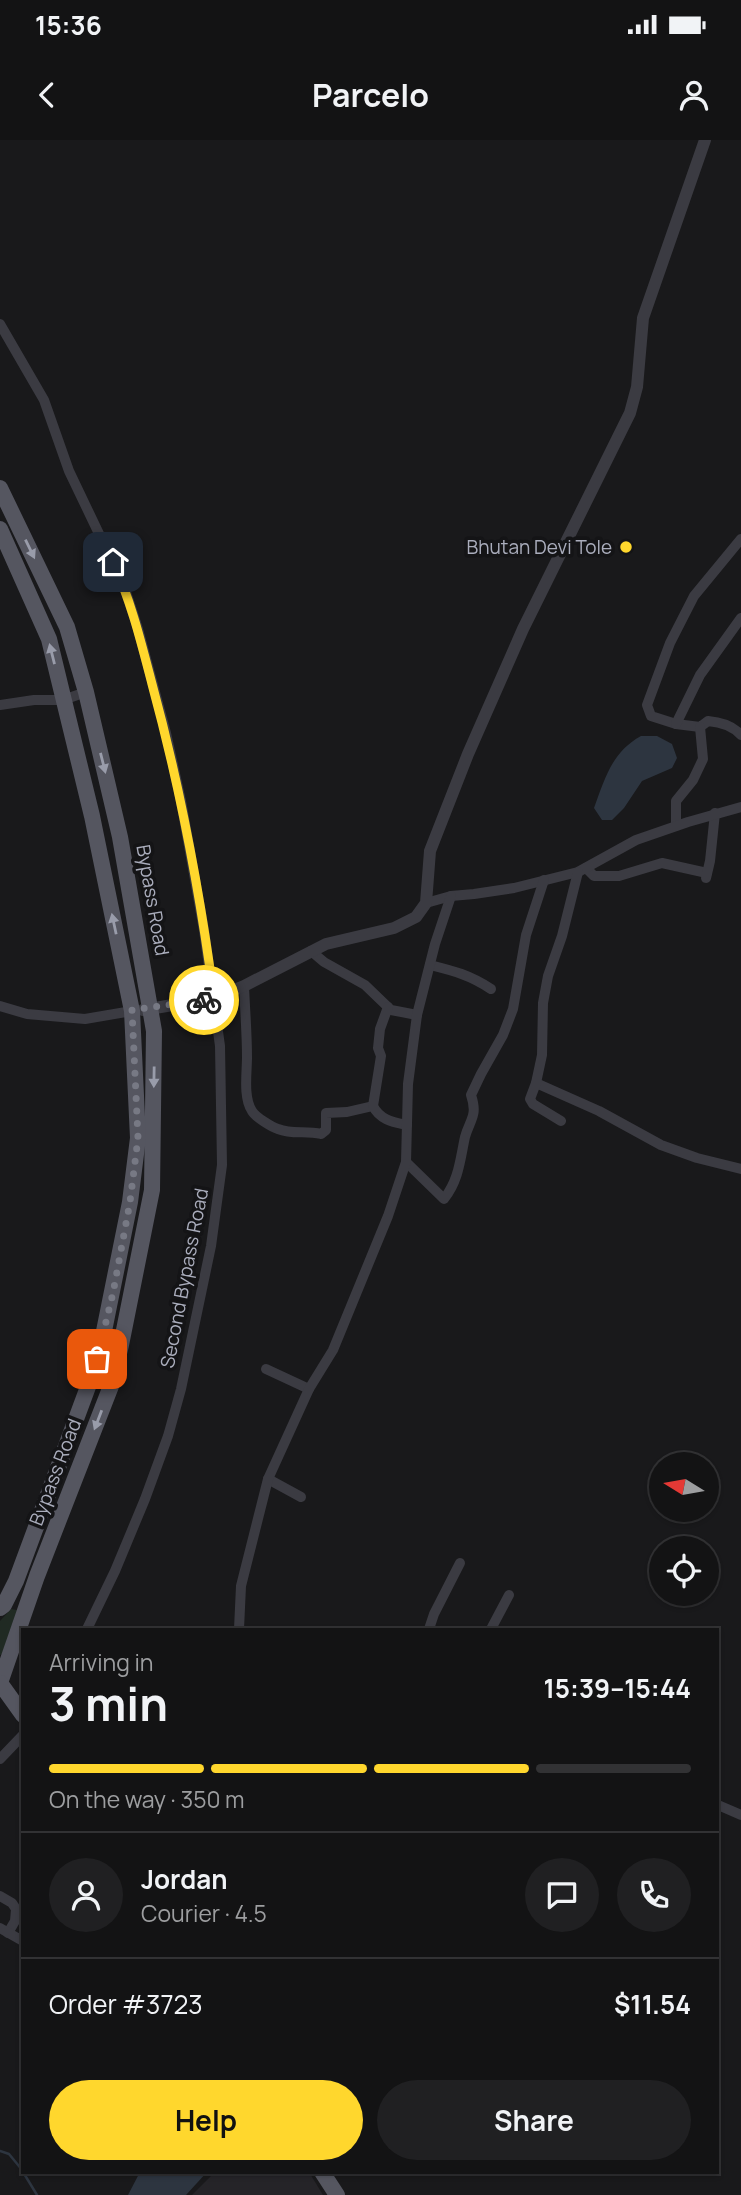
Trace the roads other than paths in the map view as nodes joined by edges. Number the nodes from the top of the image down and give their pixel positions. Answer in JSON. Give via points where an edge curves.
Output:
{"nodes":[{"id":1,"x":705,"y":140,"type":"edge"},
{"id":2,"x":0,"y":324,"type":"edge"},
{"id":3,"x":0,"y":488,"type":"edge"},
{"id":4,"x":0,"y":529,"type":"edge"},
{"id":5,"x":741,"y":539,"type":"edge"},
{"id":6,"x":741,"y":618,"type":"edge"},
{"id":7,"x":86,"y":692,"type":"junction"},
{"id":8,"x":63,"y":700,"type":"junction"},
{"id":9,"x":0,"y":705,"type":"edge"},
{"id":10,"x":676,"y":724,"type":"junction"},
{"id":11,"x":700,"y":727,"type":"junction"},
{"id":12,"x":741,"y":734,"type":"edge"},
{"id":13,"x":740,"y":806,"type":"edge"},
{"id":14,"x":715,"y":813,"type":"junction"},
{"id":15,"x":676,"y":826,"type":"junction"},
{"id":16,"x":582,"y":870,"type":"junction"},
{"id":17,"x":544,"y":880,"type":"junction"},
{"id":18,"x":451,"y":896,"type":"junction"},
{"id":19,"x":426,"y":903,"type":"junction"},
{"id":20,"x":311,"y":951,"type":"junction"},
{"id":21,"x":430,"y":965,"type":"junction"},
{"id":22,"x":244,"y":986,"type":"junction"},
{"id":23,"x":491,"y":989,"type":"dead end"},
{"id":24,"x":214,"y":998,"type":"junction"},
{"id":25,"x":0,"y":1006,"type":"edge"},
{"id":26,"x":388,"y":1007,"type":"junction"},
{"id":27,"x":151,"y":1009,"type":"junction"},
{"id":28,"x":132,"y":1010,"type":"junction"},
{"id":29,"x":417,"y":1015,"type":"junction"},
{"id":30,"x":536,"y":1083,"type":"junction"},
{"id":31,"x":373,"y":1106,"type":"junction"},
{"id":32,"x":561,"y":1121,"type":"dead end"},
{"id":33,"x":407,"y":1125,"type":"junction"},
{"id":34,"x":406,"y":1162,"type":"junction"},
{"id":35,"x":741,"y":1169,"type":"edge"},
{"id":36,"x":113,"y":1293,"type":"junction"},
{"id":37,"x":132,"y":1297,"type":"junction"},
{"id":38,"x":266,"y":1370,"type":"dead end"},
{"id":39,"x":309,"y":1389,"type":"junction"},
{"id":40,"x":268,"y":1479,"type":"junction"},
{"id":41,"x":301,"y":1497,"type":"dead end"},
{"id":42,"x":460,"y":1563,"type":"dead end"},
{"id":43,"x":19,"y":1570,"type":"junction"},
{"id":44,"x":37,"y":1576,"type":"junction"},
{"id":45,"x":509,"y":1595,"type":"dead end"},
{"id":46,"x":0,"y":1608,"type":"edge"},
{"id":47,"x":86,"y":1628,"type":"edge"},
{"id":48,"x":239,"y":1628,"type":"edge"},
{"id":49,"x":429,"y":1628,"type":"edge"},
{"id":50,"x":492,"y":1628,"type":"edge"},
{"id":51,"x":0,"y":1683,"type":"edge"},
{"id":52,"x":21,"y":1713,"type":"edge"},
{"id":53,"x":21,"y":1737,"type":"edge"},
{"id":54,"x":0,"y":1759,"type":"edge"},
{"id":55,"x":719,"y":1805,"type":"edge"},
{"id":56,"x":741,"y":1815,"type":"edge"},
{"id":57,"x":0,"y":1896,"type":"edge"},
{"id":58,"x":4,"y":1930,"type":"edge"},
{"id":59,"x":21,"y":1940,"type":"edge"},
{"id":60,"x":323,"y":2174,"type":"edge"},
{"id":61,"x":337,"y":2195,"type":"edge"}],
"edges":[{"from":1,"to":19,"type":"street","via":[[643,318],[630,413],[523,629],[468,754],[430,851]]},
{"from":2,"to":24,"type":"street","name":"Second Bypass Road","via":[[44,400],[69,471],[124,586],[138,629],[181,801]]},
{"from":3,"to":7,"type":"main road","name":"Bypass Road","one_way":true,"via":[[67,626]]},
{"from":8,"to":4,"type":"main road","name":"Bypass Road","one_way":true,"via":[[49,639]]},
{"from":5,"to":10,"type":"street","via":[[694,597],[649,698],[652,716]]},
{"from":6,"to":10,"type":"street","via":[[700,675]]},
{"from":7,"to":8,"type":"street"},
{"from":7,"to":27,"type":"main road","name":"Bypass Road","one_way":true,"via":[[114,808]]},
{"from":8,"to":9,"type":"street"},
{"from":28,"to":8,"type":"main road","name":"Bypass Road","one_way":true},
{"from":10,"to":11,"type":"street"},
{"from":11,"to":12,"type":"street","via":[[717,722]]},
{"from":11,"to":15,"type":"street","via":[[703,759],[676,801]]},
{"from":13,"to":14,"type":"street"},
{"from":14,"to":15,"type":"street"},
{"from":14,"to":16,"type":"street","via":[[706,876],[662,863],[619,876],[594,876]]},
{"from":15,"to":16,"type":"street","via":[[636,840]]},
{"from":16,"to":17,"type":"street"},
{"from":16,"to":30,"type":"street","via":[[548,976]]},
{"from":17,"to":18,"type":"street"},
{"from":17,"to":34,"type":"street","via":[[526,935],[513,1009],[471,1096],[475,1108],[452,1189],[444,1199]]},
{"from":18,"to":19,"type":"street"},
{"from":18,"to":21,"type":"street"},
{"from":19,"to":20,"type":"street","via":[[416,917],[394,928]]},
{"from":20,"to":22,"type":"street"},
{"from":20,"to":26,"type":"street","via":[[365,985]]},
{"from":21,"to":23,"type":"street","via":[[461,972]]},
{"from":21,"to":29,"type":"street"},
{"from":22,"to":24,"type":"street"},
{"from":22,"to":31,"type":"street","via":[[246,1090],[252,1111],[280,1130],[321,1134],[326,1130],[326,1112]]},
{"from":24,"to":27,"type":"street"},
{"from":24,"to":47,"type":"street","name":"Second Bypass Road","via":[[220,1045],[222,1165],[203,1291],[168,1436],[130,1535]]},
{"from":25,"to":28,"type":"street","via":[[27,1014],[85,1019]]},
{"from":26,"to":29,"type":"street"},
{"from":26,"to":31,"type":"street","via":[[380,1029]]},
{"from":27,"to":28,"type":"street"},
{"from":27,"to":37,"type":"main road","name":"Bypass Road","one_way":true,"via":[[152,1190]]},
{"from":28,"to":36,"type":"main road","name":"Bypass Road","via":[[138,1138]]},
{"from":29,"to":33,"type":"street"},
{"from":30,"to":32,"type":"street","via":[[530,1099],[533,1104]]},
{"from":30,"to":35,"type":"street","via":[[661,1145]]},
{"from":31,"to":33,"type":"street","via":[[386,1120]]},
{"from":33,"to":34,"type":"street"},
{"from":34,"to":39,"type":"street","via":[[338,1339]]},
{"from":36,"to":37,"type":"main road"},
{"from":36,"to":43,"type":"main road","name":"Bypass Road","via":[[92,1376]]},
{"from":37,"to":44,"type":"main road","name":"Bypass Road","one_way":true,"via":[[111,1386]]},
{"from":38,"to":39,"type":"street"},
{"from":39,"to":40,"type":"street"},
{"from":40,"to":41,"type":"street"},
{"from":40,"to":48,"type":"street","via":[[241,1586]]},
{"from":42,"to":49,"type":"street"},
{"from":43,"to":44,"type":"main road"},
{"from":43,"to":46,"type":"main road","name":"Bypass Road"},
{"from":44,"to":51,"type":"main road","name":"Bypass Road"},
{"from":45,"to":50,"type":"street"},
{"from":51,"to":52,"type":"main road"},
{"from":53,"to":54,"type":"street"},
{"from":55,"to":56,"type":"street"},
{"from":57,"to":58,"type":"street","via":[[16,1909],[15,1920]]},
{"from":58,"to":59,"type":"street"},
{"from":60,"to":61,"type":"main road"}]}
